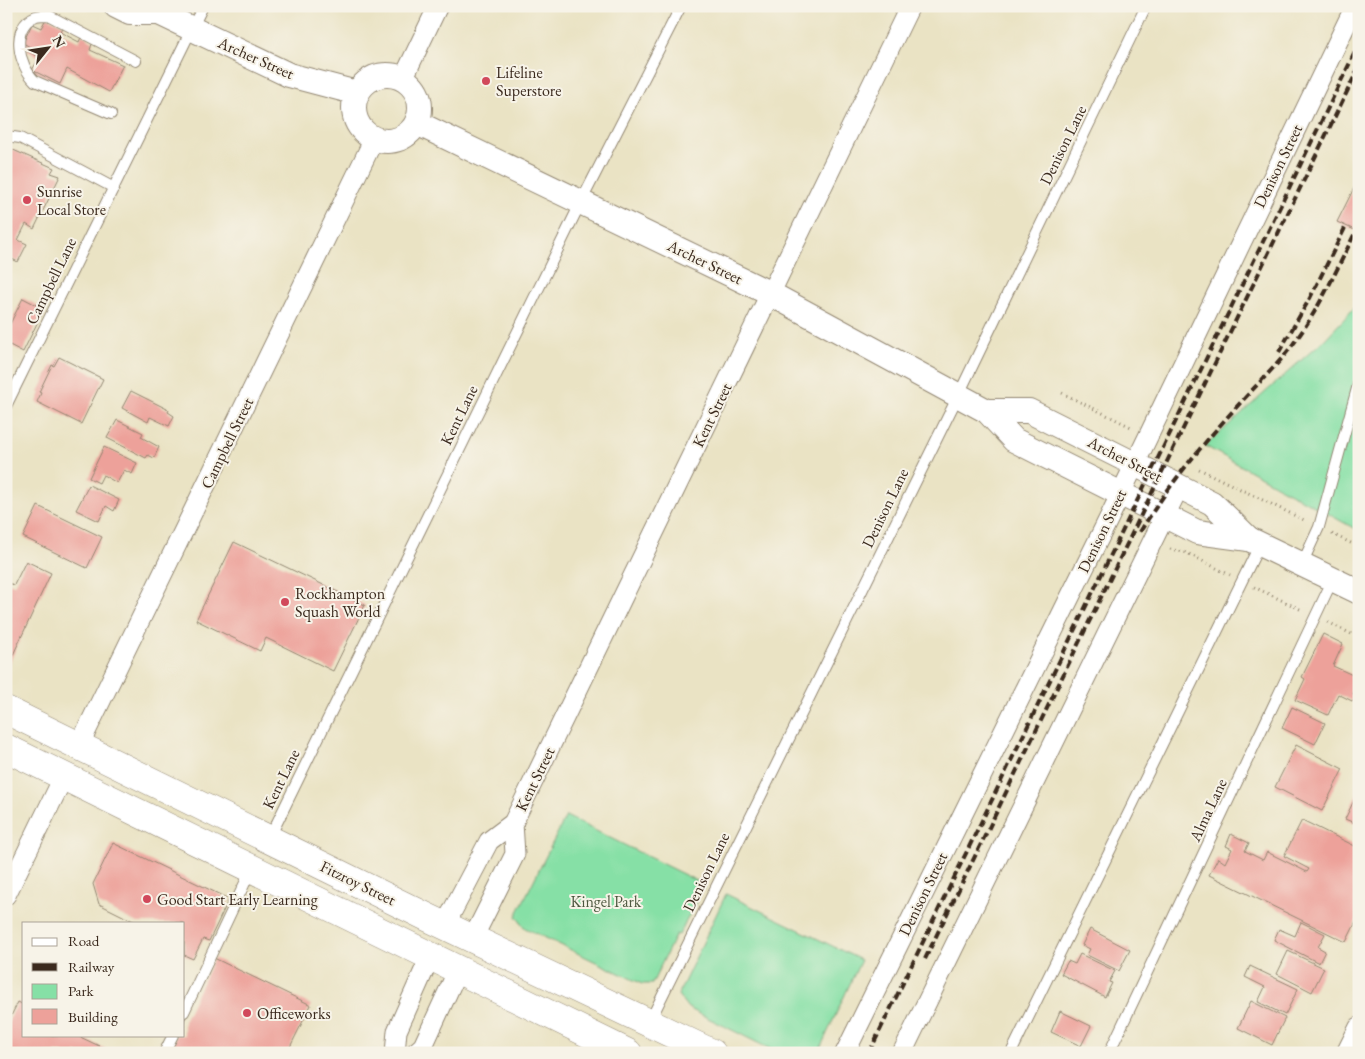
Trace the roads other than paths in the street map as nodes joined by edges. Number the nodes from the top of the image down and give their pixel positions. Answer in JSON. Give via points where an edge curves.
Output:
{"nodes":[{"id":1,"x":116,"y":6,"type":"edge"},
{"id":2,"x":203,"y":6,"type":"edge"},
{"id":3,"x":438,"y":6,"type":"edge"},
{"id":4,"x":680,"y":6,"type":"edge"},
{"id":5,"x":910,"y":6,"type":"edge"},
{"id":6,"x":1146,"y":6,"type":"edge"},
{"id":7,"x":1355,"y":6,"type":"edge"},
{"id":8,"x":157,"y":10,"type":"edge"},
{"id":9,"x":192,"y":28,"type":"junction"},
{"id":10,"x":136,"y":61,"type":"dead end"},
{"id":11,"x":403,"y":79,"type":"junction"},
{"id":12,"x":357,"y":94,"type":"junction"},
{"id":13,"x":111,"y":114,"type":"dead end"},
{"id":14,"x":417,"y":123,"type":"junction"},
{"id":15,"x":6,"y":136,"type":"edge"},
{"id":16,"x":374,"y":139,"type":"junction"},
{"id":17,"x":114,"y":188,"type":"junction"},
{"id":18,"x":581,"y":202,"type":"junction"},
{"id":19,"x":771,"y":294,"type":"junction"},
{"id":20,"x":1359,"y":381,"type":"edge"},
{"id":21,"x":958,"y":396,"type":"junction"},
{"id":22,"x":6,"y":406,"type":"edge"},
{"id":23,"x":987,"y":411,"type":"junction"},
{"id":24,"x":1134,"y":464,"type":"junction"},
{"id":25,"x":1179,"y":487,"type":"junction"},
{"id":26,"x":1121,"y":494,"type":"junction"},
{"id":27,"x":1165,"y":516,"type":"junction"},
{"id":28,"x":1255,"y":541,"type":"junction"},
{"id":29,"x":1302,"y":564,"type":"junction"},
{"id":30,"x":1333,"y":579,"type":"junction"},
{"id":31,"x":1359,"y":592,"type":"edge"},
{"id":32,"x":6,"y":710,"type":"edge"},
{"id":33,"x":79,"y":746,"type":"junction"},
{"id":34,"x":6,"y":748,"type":"edge"},
{"id":35,"x":64,"y":776,"type":"junction"},
{"id":36,"x":513,"y":823,"type":"junction"},
{"id":37,"x":269,"y":840,"type":"junction"},
{"id":38,"x":252,"y":869,"type":"junction"},
{"id":39,"x":6,"y":895,"type":"edge"},
{"id":40,"x":445,"y":925,"type":"junction"},
{"id":41,"x":473,"y":938,"type":"junction"},
{"id":42,"x":430,"y":957,"type":"junction"},
{"id":43,"x":458,"y":970,"type":"junction"},
{"id":44,"x":185,"y":1010,"type":"edge"},
{"id":45,"x":649,"y":1023,"type":"junction"},
{"id":46,"x":1359,"y":1027,"type":"edge"},
{"id":47,"x":172,"y":1036,"type":"edge"},
{"id":48,"x":164,"y":1053,"type":"edge"},
{"id":49,"x":395,"y":1053,"type":"edge"},
{"id":50,"x":415,"y":1053,"type":"edge"},
{"id":51,"x":628,"y":1053,"type":"edge"},
{"id":52,"x":712,"y":1053,"type":"edge"},
{"id":53,"x":845,"y":1053,"type":"edge"},
{"id":54,"x":902,"y":1053,"type":"edge"},
{"id":55,"x":1011,"y":1053,"type":"edge"},
{"id":56,"x":1109,"y":1053,"type":"edge"},
{"id":57,"x":1346,"y":1053,"type":"edge"}],
"edges":[{"from":1,"to":8,"type":"street","name":"Archer Street","via":[[130,13]]},
{"from":2,"to":9,"type":"lane","name":"Campbell Lane"},
{"from":3,"to":11,"type":"street"},
{"from":4,"to":18,"type":"lane","name":"Kent Lane"},
{"from":5,"to":19,"type":"street","name":"Kent Street"},
{"from":6,"to":21,"type":"lane","name":"Denison Lane"},
{"from":7,"to":24,"type":"street","name":"Denison Street"},
{"from":8,"to":9,"type":"street","name":"Archer Street"},
{"from":9,"to":12,"type":"street","name":"Archer Street","via":[[289,75]]},
{"from":9,"to":17,"type":"lane","name":"Campbell Lane"},
{"from":10,"to":13,"type":"lane","via":[[48,15],[36,16],[21,32],[19,47],[28,74],[35,81]]},
{"from":11,"to":12,"type":"street","via":[[393,75],[372,78]]},
{"from":11,"to":14,"type":"street","via":[[413,87],[418,98],[420,111]]},
{"from":12,"to":16,"type":"street","via":[[354,115],[358,125]]},
{"from":14,"to":16,"type":"street","via":[[399,139]]},
{"from":14,"to":18,"type":"street","name":"Archer Street"},
{"from":15,"to":17,"type":"lane","via":[[20,138]]},
{"from":16,"to":33,"type":"street","name":"Campbell Street"},
{"from":17,"to":22,"type":"lane","name":"Campbell Lane"},
{"from":18,"to":19,"type":"street","name":"Archer Street"},
{"from":18,"to":37,"type":"lane","name":"Kent Lane"},
{"from":19,"to":21,"type":"street","name":"Archer Street"},
{"from":19,"to":36,"type":"street","name":"Kent Street"},
{"from":20,"to":29,"type":"lane","via":[[1319,527]]},
{"from":21,"to":23,"type":"street","name":"Archer Street"},
{"from":21,"to":45,"type":"lane","name":"Denison Lane"},
{"from":23,"to":24,"type":"street","name":"Archer Street","via":[[1029,411]]},
{"from":23,"to":26,"type":"street","name":"Archer Street","via":[[1014,440]]},
{"from":24,"to":25,"type":"street","name":"Archer Street"},
{"from":24,"to":26,"type":"street","name":"Denison Street"},
{"from":25,"to":27,"type":"street"},
{"from":25,"to":28,"type":"street","name":"Archer Street","via":[[1212,503]]},
{"from":26,"to":27,"type":"street","name":"Archer Street"},
{"from":26,"to":53,"type":"street","name":"Denison Street"},
{"from":27,"to":28,"type":"street","name":"Archer Street","via":[[1197,532]]},
{"from":27,"to":54,"type":"street"},
{"from":28,"to":29,"type":"street","name":"Archer Street"},
{"from":28,"to":55,"type":"lane","via":[[1242,582]]},
{"from":29,"to":30,"type":"street","name":"Archer Street"},
{"from":30,"to":31,"type":"street","name":"Archer Street"},
{"from":30,"to":56,"type":"lane","name":"Alma Lane"},
{"from":32,"to":33,"type":"main road","name":"Fitzroy Street"},
{"from":33,"to":35,"type":"main road"},
{"from":33,"to":37,"type":"main road","name":"Fitzroy Street"},
{"from":34,"to":35,"type":"main road"},
{"from":35,"to":38,"type":"main road"},
{"from":35,"to":39,"type":"street"},
{"from":36,"to":40,"type":"street","name":"Kent Street","via":[[489,841]]},
{"from":36,"to":41,"type":"street","name":"Kent Street","via":[[515,854]]},
{"from":37,"to":40,"type":"main road","name":"Fitzroy Street"},
{"from":38,"to":42,"type":"main road"},
{"from":38,"to":44,"type":"lane"},
{"from":40,"to":41,"type":"main road","name":"Fitzroy Street"},
{"from":40,"to":42,"type":"main road","name":"Kent Street"},
{"from":41,"to":43,"type":"main road","name":"Kent Street"},
{"from":41,"to":45,"type":"main road","name":"Fitzroy Street"},
{"from":42,"to":43,"type":"main road"},
{"from":42,"to":49,"type":"street","name":"Kent Street","via":[[397,1031]]},
{"from":43,"to":50,"type":"street","name":"Kent Street","via":[[422,1046]]},
{"from":43,"to":51,"type":"main road"},
{"from":45,"to":52,"type":"main road","name":"Fitzroy Street"},
{"from":46,"to":57,"type":"street"},
{"from":47,"to":48,"type":"lane"}]}
